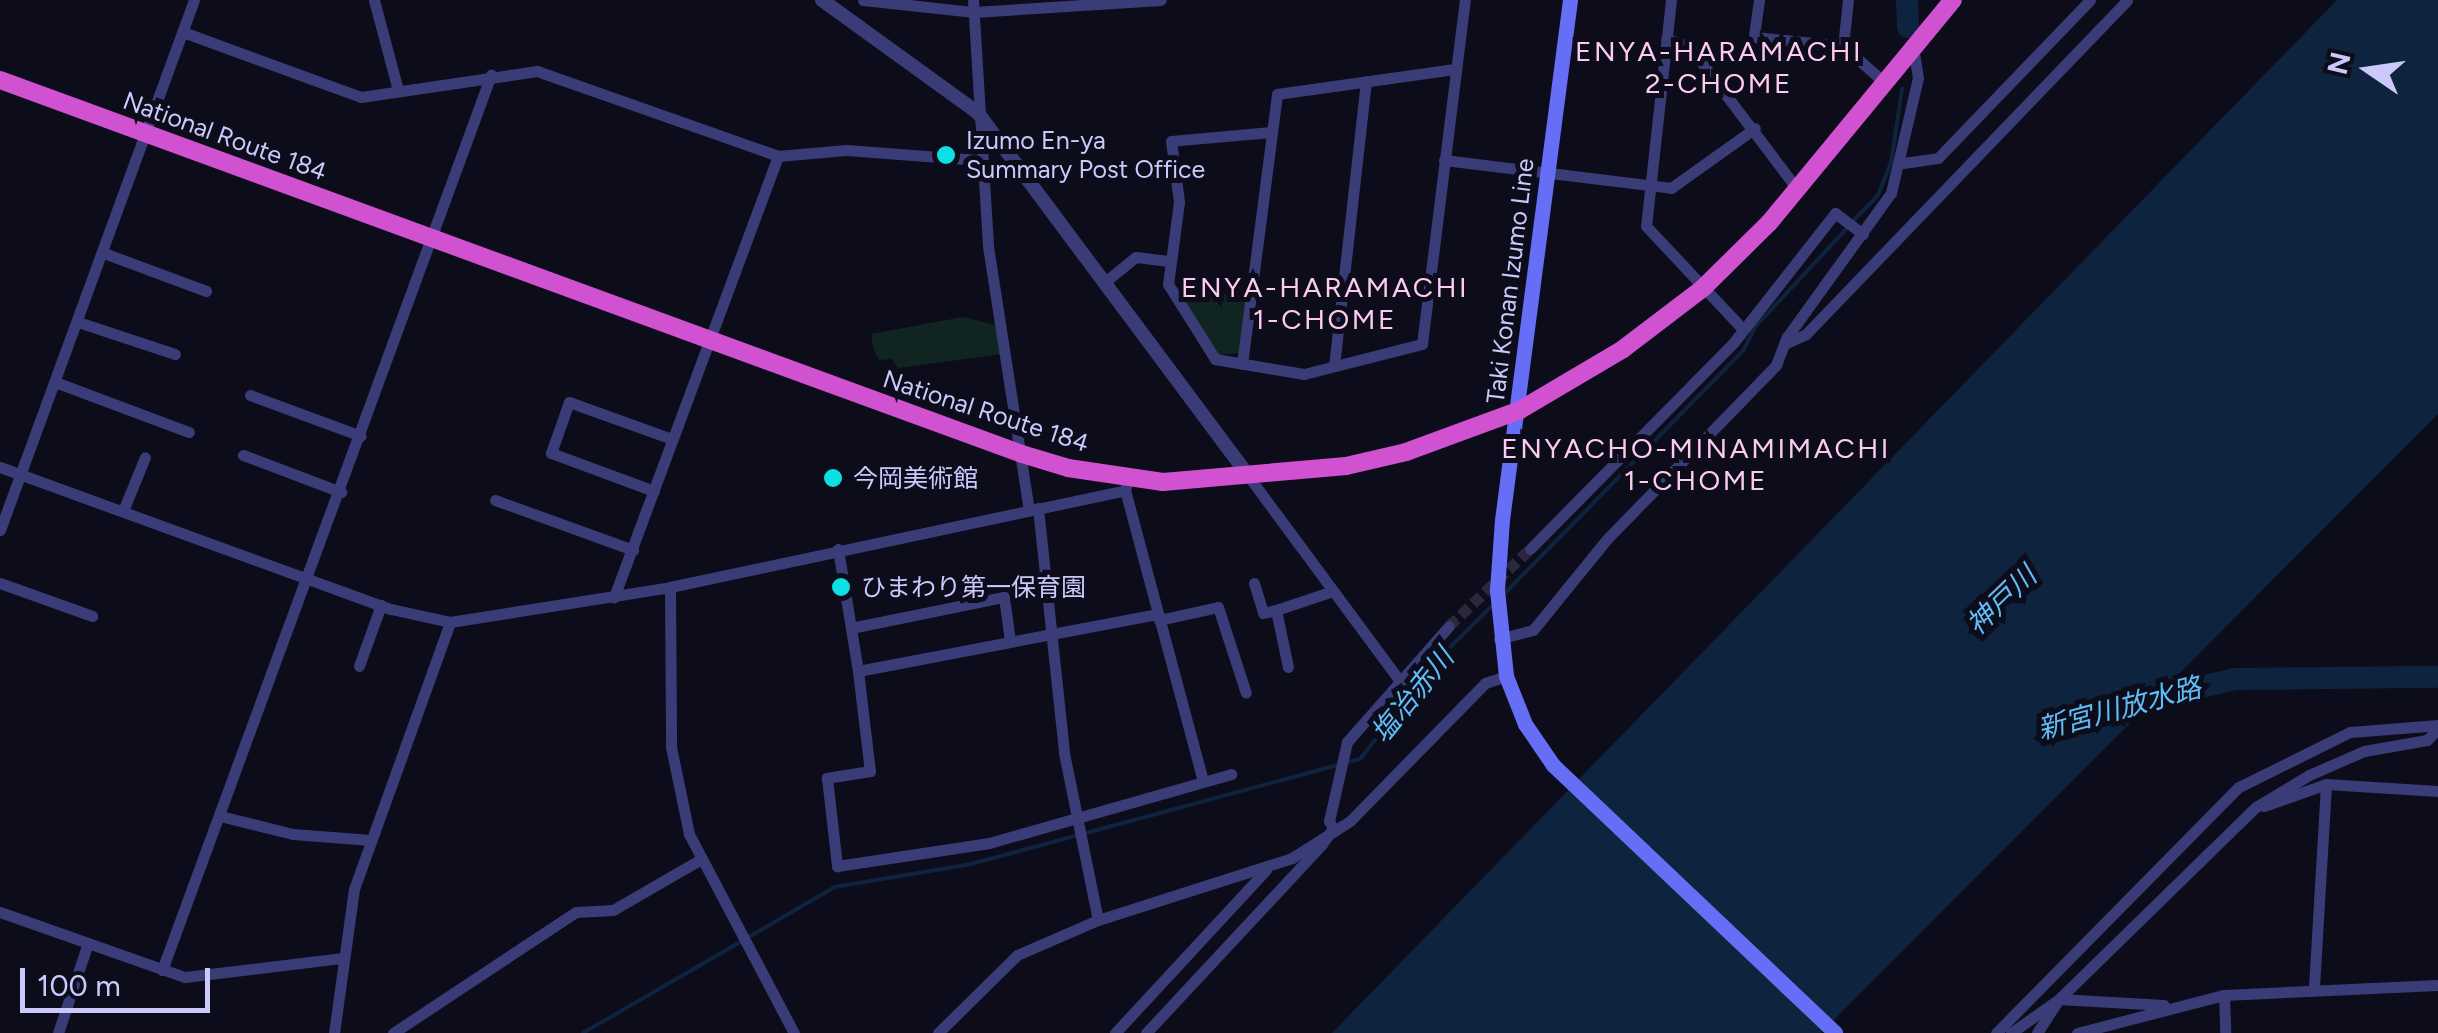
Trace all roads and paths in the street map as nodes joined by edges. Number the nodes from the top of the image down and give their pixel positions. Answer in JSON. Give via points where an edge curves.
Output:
{"nodes":[{"id":1,"x":194,"y":0,"type":"edge"},
{"id":2,"x":374,"y":0,"type":"edge"},
{"id":3,"x":822,"y":0,"type":"edge"},
{"id":4,"x":864,"y":0,"type":"edge"},
{"id":5,"x":1160,"y":0,"type":"edge"},
{"id":6,"x":1465,"y":0,"type":"edge"},
{"id":7,"x":1570,"y":0,"type":"edge"},
{"id":8,"x":1671,"y":0,"type":"edge"},
{"id":9,"x":1759,"y":0,"type":"edge"},
{"id":10,"x":1848,"y":0,"type":"edge"},
{"id":11,"x":1953,"y":0,"type":"edge"},
{"id":12,"x":2090,"y":0,"type":"edge"},
{"id":13,"x":2126,"y":0,"type":"edge"},
{"id":14,"x":974,"y":6,"type":"edge"},
{"id":15,"x":183,"y":32,"type":"junction"},
{"id":16,"x":1666,"y":39,"type":"junction"},
{"id":17,"x":1843,"y":46,"type":"junction"},
{"id":18,"x":1913,"y":48,"type":"junction"},
{"id":19,"x":1456,"y":69,"type":"junction"},
{"id":20,"x":491,"y":76,"type":"junction"},
{"id":21,"x":0,"y":80,"type":"edge"},
{"id":22,"x":1366,"y":82,"type":"junction"},
{"id":23,"x":1884,"y":82,"type":"junction"},
{"id":24,"x":398,"y":90,"type":"junction"},
{"id":25,"x":978,"y":113,"type":"junction"},
{"id":26,"x":1754,"y":128,"type":"junction"},
{"id":27,"x":1270,"y":132,"type":"junction"},
{"id":28,"x":148,"y":134,"type":"junction"},
{"id":29,"x":778,"y":156,"type":"junction"},
{"id":30,"x":979,"y":160,"type":"junction"},
{"id":31,"x":1444,"y":160,"type":"junction"},
{"id":32,"x":1903,"y":162,"type":"junction"},
{"id":33,"x":1549,"y":172,"type":"junction"},
{"id":34,"x":1648,"y":184,"type":"junction"},
{"id":35,"x":1797,"y":190,"type":"junction"},
{"id":36,"x":1859,"y":230,"type":"junction"},
{"id":37,"x":433,"y":239,"type":"junction"},
{"id":38,"x":104,"y":253,"type":"junction"},
{"id":39,"x":1171,"y":261,"type":"junction"},
{"id":40,"x":1106,"y":281,"type":"junction"},
{"id":41,"x":1703,"y":288,"type":"junction"},
{"id":42,"x":206,"y":291,"type":"dead end"},
{"id":43,"x":78,"y":322,"type":"junction"},
{"id":44,"x":1740,"y":326,"type":"junction"},
{"id":45,"x":707,"y":340,"type":"junction"},
{"id":46,"x":1784,"y":344,"type":"junction"},
{"id":47,"x":174,"y":354,"type":"dead end"},
{"id":48,"x":1242,"y":364,"type":"junction"},
{"id":49,"x":1334,"y":366,"type":"junction"},
{"id":50,"x":56,"y":382,"type":"junction"},
{"id":51,"x":250,"y":394,"type":"dead end"},
{"id":52,"x":1520,"y":410,"type":"junction"},
{"id":53,"x":189,"y":432,"type":"dead end"},
{"id":54,"x":362,"y":436,"type":"junction"},
{"id":55,"x":672,"y":439,"type":"junction"},
{"id":56,"x":1022,"y":454,"type":"junction"},
{"id":57,"x":243,"y":455,"type":"dead end"},
{"id":58,"x":145,"y":456,"type":"dead end"},
{"id":59,"x":0,"y":467,"type":"edge"},
{"id":60,"x":20,"y":474,"type":"junction"},
{"id":61,"x":1248,"y":478,"type":"junction"},
{"id":62,"x":1126,"y":485,"type":"junction"},
{"id":63,"x":654,"y":491,"type":"junction"},
{"id":64,"x":341,"y":492,"type":"junction"},
{"id":65,"x":495,"y":500,"type":"dead end"},
{"id":66,"x":1033,"y":509,"type":"junction"},
{"id":67,"x":123,"y":511,"type":"junction"},
{"id":68,"x":0,"y":530,"type":"edge"},
{"id":69,"x":1530,"y":548,"type":"tunnel mouth"},
{"id":70,"x":838,"y":549,"type":"junction"},
{"id":71,"x":633,"y":550,"type":"junction"},
{"id":72,"x":308,"y":580,"type":"junction"},
{"id":73,"x":1254,"y":583,"type":"dead end"},
{"id":74,"x":0,"y":584,"type":"edge"},
{"id":75,"x":670,"y":587,"type":"junction"},
{"id":76,"x":1333,"y":591,"type":"junction"},
{"id":77,"x":614,"y":598,"type":"junction"},
{"id":78,"x":381,"y":605,"type":"junction"},
{"id":79,"x":1276,"y":610,"type":"junction"},
{"id":80,"x":92,"y":616,"type":"dead end"},
{"id":81,"x":1158,"y":617,"type":"junction"},
{"id":82,"x":450,"y":622,"type":"junction"},
{"id":83,"x":1449,"y":626,"type":"tunnel mouth"},
{"id":84,"x":852,"y":628,"type":"junction"},
{"id":85,"x":1050,"y":634,"type":"junction"},
{"id":86,"x":1499,"y":639,"type":"junction"},
{"id":87,"x":1010,"y":641,"type":"junction"},
{"id":88,"x":360,"y":666,"type":"dead end"},
{"id":89,"x":1288,"y":667,"type":"dead end"},
{"id":90,"x":858,"y":671,"type":"junction"},
{"id":91,"x":1506,"y":676,"type":"junction"},
{"id":92,"x":1403,"y":685,"type":"junction"},
{"id":93,"x":1246,"y":693,"type":"dead end"},
{"id":94,"x":2438,"y":727,"type":"edge"},
{"id":95,"x":1231,"y":774,"type":"dead end"},
{"id":96,"x":1203,"y":781,"type":"junction"},
{"id":97,"x":2326,"y":784,"type":"junction"},
{"id":98,"x":2438,"y":790,"type":"edge"},
{"id":99,"x":2256,"y":807,"type":"junction"},
{"id":100,"x":220,"y":816,"type":"junction"},
{"id":101,"x":1077,"y":819,"type":"junction"},
{"id":102,"x":1334,"y":828,"type":"junction"},
{"id":103,"x":371,"y":840,"type":"junction"},
{"id":104,"x":698,"y":861,"type":"junction"},
{"id":105,"x":1269,"y":866,"type":"junction"},
{"id":106,"x":0,"y":912,"type":"edge"},
{"id":107,"x":1098,"y":920,"type":"junction"},
{"id":108,"x":88,"y":943,"type":"junction"},
{"id":109,"x":342,"y":958,"type":"junction"},
{"id":110,"x":162,"y":970,"type":"junction"},
{"id":111,"x":2438,"y":985,"type":"edge"},
{"id":112,"x":2314,"y":987,"type":"junction"},
{"id":113,"x":2224,"y":995,"type":"junction"},
{"id":114,"x":2059,"y":999,"type":"junction"},
{"id":115,"x":2181,"y":1006,"type":"junction"},
{"id":116,"x":58,"y":1033,"type":"edge"},
{"id":117,"x":334,"y":1033,"type":"edge"},
{"id":118,"x":393,"y":1033,"type":"edge"},
{"id":119,"x":794,"y":1033,"type":"edge"},
{"id":120,"x":938,"y":1033,"type":"edge"},
{"id":121,"x":1115,"y":1033,"type":"edge"},
{"id":122,"x":1146,"y":1033,"type":"edge"},
{"id":123,"x":1835,"y":1033,"type":"edge"},
{"id":124,"x":1996,"y":1033,"type":"edge"},
{"id":125,"x":2010,"y":1033,"type":"edge"},
{"id":126,"x":2037,"y":1033,"type":"edge"},
{"id":127,"x":2077,"y":1033,"type":"edge"},
{"id":128,"x":2225,"y":1033,"type":"edge"}],
"edges":[{"from":1,"to":15,"type":"street"},
{"from":2,"to":24,"type":"street"},
{"from":3,"to":25,"type":"street"},
{"from":4,"to":14,"type":"street"},
{"from":5,"to":14,"type":"street"},
{"from":6,"to":19,"type":"street"},
{"from":7,"to":33,"type":"main road","name":"Taki Konan Izumo Line"},
{"from":8,"to":16,"type":"street"},
{"from":9,"to":17,"type":"street","via":[[1754,36]]},
{"from":10,"to":17,"type":"street"},
{"from":11,"to":18,"type":"highway","name":"National Route 184"},
{"from":12,"to":32,"type":"street","via":[[1938,158]]},
{"from":13,"to":46,"type":"street","via":[[1806,334]]},
{"from":14,"to":25,"type":"street"},
{"from":15,"to":24,"type":"street","via":[[346,94]]},
{"from":15,"to":28,"type":"street"},
{"from":16,"to":26,"type":"street","via":[[1689,46]]},
{"from":16,"to":34,"type":"street"},
{"from":17,"to":23,"type":"street"},
{"from":18,"to":23,"type":"highway","name":"National Route 184"},
{"from":18,"to":32,"type":"street","via":[[1918,78]]},
{"from":19,"to":22,"type":"street"},
{"from":19,"to":31,"type":"street"},
{"from":20,"to":24,"type":"street"},
{"from":20,"to":29,"type":"street","via":[[537,71]]},
{"from":20,"to":37,"type":"street"},
{"from":21,"to":28,"type":"highway","name":"National Route 184"},
{"from":22,"to":27,"type":"street","via":[[1276,94]]},
{"from":22,"to":49,"type":"street"},
{"from":23,"to":35,"type":"highway","name":"National Route 184"},
{"from":25,"to":30,"type":"street"},
{"from":25,"to":40,"type":"street"},
{"from":26,"to":34,"type":"street","via":[[1680,183]]},
{"from":26,"to":35,"type":"street"},
{"from":27,"to":39,"type":"street","via":[[1170,141],[1178,202]]},
{"from":27,"to":48,"type":"street"},
{"from":28,"to":37,"type":"highway","name":"National Route 184"},
{"from":28,"to":38,"type":"street"},
{"from":29,"to":30,"type":"street","via":[[846,150]]},
{"from":29,"to":45,"type":"street"},
{"from":30,"to":56,"type":"street"},
{"from":31,"to":33,"type":"street"},
{"from":31,"to":49,"type":"street","via":[[1422,344]]},
{"from":32,"to":36,"type":"street"},
{"from":33,"to":34,"type":"street"},
{"from":33,"to":52,"type":"main road","name":"Taki Konan Izumo Line"},
{"from":34,"to":41,"type":"street","via":[[1646,226]]},
{"from":35,"to":41,"type":"highway","name":"National Route 184"},
{"from":36,"to":44,"type":"street","via":[[1834,213]]},
{"from":36,"to":46,"type":"street"},
{"from":37,"to":45,"type":"highway","name":"National Route 184"},
{"from":37,"to":54,"type":"street"},
{"from":38,"to":42,"type":"street"},
{"from":38,"to":43,"type":"street"},
{"from":39,"to":40,"type":"street","via":[[1136,257]]},
{"from":39,"to":48,"type":"street","via":[[1168,284],[1216,359]]},
{"from":40,"to":61,"type":"street"},
{"from":41,"to":44,"type":"street"},
{"from":41,"to":52,"type":"highway","name":"National Route 184","via":[[1623,349]]},
{"from":43,"to":47,"type":"street"},
{"from":43,"to":50,"type":"street"},
{"from":44,"to":69,"type":"street","via":[[1734,342]]},
{"from":45,"to":55,"type":"street"},
{"from":45,"to":56,"type":"highway","name":"National Route 184"},
{"from":46,"to":86,"type":"street","via":[[1776,365],[1607,540],[1533,630]]},
{"from":48,"to":49,"type":"street","via":[[1304,374]]},
{"from":50,"to":53,"type":"street"},
{"from":50,"to":60,"type":"street"},
{"from":51,"to":54,"type":"street"},
{"from":52,"to":61,"type":"highway","name":"National Route 184","via":[[1406,452]]},
{"from":52,"to":86,"type":"main road","name":"Taki Konan Izumo Line","via":[[1502,520]]},
{"from":54,"to":64,"type":"street"},
{"from":55,"to":63,"type":"street"},
{"from":55,"to":63,"type":"street","via":[[569,402],[551,453]]},
{"from":56,"to":62,"type":"highway","name":"National Route 184"},
{"from":56,"to":66,"type":"street"},
{"from":57,"to":64,"type":"street"},
{"from":58,"to":67,"type":"street"},
{"from":59,"to":60,"type":"street"},
{"from":60,"to":67,"type":"street"},
{"from":60,"to":68,"type":"street"},
{"from":61,"to":62,"type":"highway","name":"National Route 184"},
{"from":61,"to":76,"type":"street"},
{"from":62,"to":66,"type":"street"},
{"from":62,"to":81,"type":"street"},
{"from":63,"to":71,"type":"street"},
{"from":64,"to":72,"type":"street"},
{"from":65,"to":71,"type":"street"},
{"from":66,"to":70,"type":"street"},
{"from":66,"to":85,"type":"street"},
{"from":67,"to":72,"type":"street"},
{"from":70,"to":75,"type":"street"},
{"from":70,"to":84,"type":"street"},
{"from":71,"to":77,"type":"street"},
{"from":72,"to":78,"type":"street"},
{"from":72,"to":100,"type":"street"},
{"from":73,"to":79,"type":"street","via":[[1263,613]]},
{"from":74,"to":80,"type":"street"},
{"from":75,"to":77,"type":"street"},
{"from":75,"to":104,"type":"street","via":[[671,748]]},
{"from":76,"to":79,"type":"street"},
{"from":76,"to":92,"type":"street"},
{"from":77,"to":82,"type":"street"},
{"from":78,"to":82,"type":"street"},
{"from":78,"to":88,"type":"street"},
{"from":79,"to":89,"type":"street"},
{"from":81,"to":85,"type":"street"},
{"from":81,"to":93,"type":"street","via":[[1218,607]]},
{"from":81,"to":96,"type":"street"},
{"from":82,"to":103,"type":"street"},
{"from":83,"to":92,"type":"street"},
{"from":84,"to":87,"type":"street","via":[[1004,597]]},
{"from":84,"to":90,"type":"street"},
{"from":85,"to":87,"type":"street"},
{"from":85,"to":101,"type":"street"},
{"from":86,"to":91,"type":"main road","name":"Taki Konan Izumo Line"},
{"from":87,"to":90,"type":"street"},
{"from":90,"to":101,"type":"street","via":[[870,770],[827,778],[837,866],[989,843]]},
{"from":91,"to":102,"type":"street","via":[[1485,683],[1350,820]]},
{"from":91,"to":123,"type":"main road","name":"Taki Konan Izumo Line","via":[[1512,700],[1553,765]]},
{"from":92,"to":102,"type":"street","via":[[1347,742]]},
{"from":94,"to":99,"type":"street","via":[[2427,740],[2364,751],[2309,774]]},
{"from":94,"to":124,"type":"street","via":[[2350,732],[2239,787]]},
{"from":95,"to":96,"type":"street"},
{"from":96,"to":101,"type":"street"},
{"from":97,"to":98,"type":"street"},
{"from":97,"to":99,"type":"street"},
{"from":97,"to":112,"type":"street"},
{"from":99,"to":114,"type":"street"},
{"from":100,"to":103,"type":"street","via":[[293,834]]},
{"from":100,"to":110,"type":"street"},
{"from":101,"to":107,"type":"street"},
{"from":102,"to":105,"type":"street"},
{"from":102,"to":122,"type":"street"},
{"from":103,"to":109,"type":"street"},
{"from":104,"to":118,"type":"street","via":[[613,910],[576,912]]},
{"from":104,"to":119,"type":"street"},
{"from":105,"to":107,"type":"street"},
{"from":105,"to":121,"type":"street"},
{"from":106,"to":108,"type":"street"},
{"from":107,"to":120,"type":"street","via":[[1018,955]]},
{"from":108,"to":110,"type":"street"},
{"from":108,"to":116,"type":"street"},
{"from":109,"to":110,"type":"street","via":[[185,977]]},
{"from":109,"to":117,"type":"street"},
{"from":111,"to":112,"type":"street"},
{"from":112,"to":113,"type":"street"},
{"from":113,"to":115,"type":"street"},
{"from":113,"to":128,"type":"street"},
{"from":114,"to":115,"type":"street"},
{"from":114,"to":125,"type":"street"},
{"from":114,"to":126,"type":"street"},
{"from":115,"to":127,"type":"street"}]}
